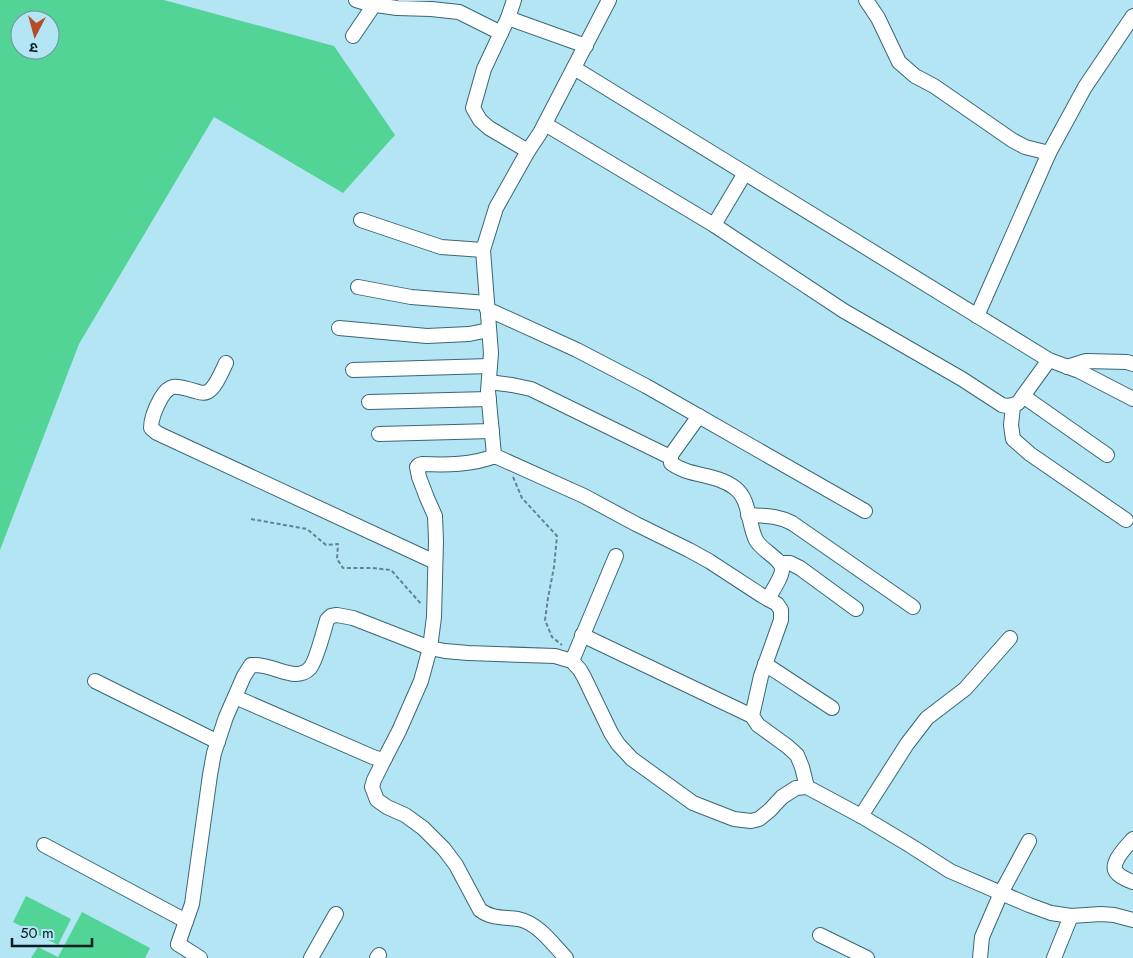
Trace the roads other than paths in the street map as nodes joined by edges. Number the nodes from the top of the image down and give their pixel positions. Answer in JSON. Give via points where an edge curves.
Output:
{"nodes":[{"id":1,"x":356,"y":0,"type":"edge"},
{"id":2,"x":514,"y":0,"type":"edge"},
{"id":3,"x":609,"y":0,"type":"edge"},
{"id":4,"x":866,"y":0,"type":"edge"},
{"id":5,"x":374,"y":5,"type":"junction"},
{"id":6,"x":1133,"y":16,"type":"edge"},
{"id":7,"x":508,"y":18,"type":"junction"},
{"id":8,"x":501,"y":33,"type":"junction"},
{"id":9,"x":353,"y":36,"type":"dead end"},
{"id":10,"x":586,"y":46,"type":"junction"},
{"id":11,"x":574,"y":68,"type":"junction"},
{"id":12,"x":545,"y":124,"type":"junction"},
{"id":13,"x":528,"y":151,"type":"junction"},
{"id":14,"x":1049,"y":153,"type":"junction"},
{"id":15,"x":745,"y":173,"type":"junction"},
{"id":16,"x":361,"y":220,"type":"dead end"},
{"id":17,"x":714,"y":225,"type":"junction"},
{"id":18,"x":483,"y":250,"type":"junction"},
{"id":19,"x":358,"y":287,"type":"dead end"},
{"id":20,"x":487,"y":306,"type":"junction"},
{"id":21,"x":977,"y":316,"type":"junction"},
{"id":22,"x":339,"y":328,"type":"dead end"},
{"id":23,"x":489,"y":330,"type":"junction"},
{"id":24,"x":1049,"y":360,"type":"junction"},
{"id":25,"x":226,"y":363,"type":"dead end"},
{"id":26,"x":1133,"y":364,"type":"edge"},
{"id":27,"x":490,"y":366,"type":"junction"},
{"id":28,"x":1067,"y":366,"type":"junction"},
{"id":29,"x":353,"y":370,"type":"dead end"},
{"id":30,"x":489,"y":382,"type":"junction"},
{"id":31,"x":489,"y":399,"type":"junction"},
{"id":32,"x":1133,"y":399,"type":"edge"},
{"id":33,"x":1018,"y":401,"type":"junction"},
{"id":34,"x":369,"y":402,"type":"dead end"},
{"id":35,"x":698,"y":416,"type":"junction"},
{"id":36,"x":492,"y":431,"type":"junction"},
{"id":37,"x":379,"y":434,"type":"dead end"},
{"id":38,"x":1107,"y":455,"type":"dead end"},
{"id":39,"x":495,"y":456,"type":"junction"},
{"id":40,"x":670,"y":457,"type":"junction"},
{"id":41,"x":865,"y":511,"type":"dead end"},
{"id":42,"x":748,"y":515,"type":"junction"},
{"id":43,"x":1126,"y":520,"type":"dead end"},
{"id":44,"x":616,"y":556,"type":"dead end"},
{"id":45,"x":435,"y":562,"type":"junction"},
{"id":46,"x":780,"y":563,"type":"junction"},
{"id":47,"x":768,"y":599,"type":"junction"},
{"id":48,"x":913,"y":607,"type":"dead end"},
{"id":49,"x":856,"y":609,"type":"dead end"},
{"id":50,"x":582,"y":635,"type":"junction"},
{"id":51,"x":1010,"y":638,"type":"dead end"},
{"id":52,"x":430,"y":648,"type":"junction"},
{"id":53,"x":572,"y":662,"type":"junction"},
{"id":54,"x":765,"y":664,"type":"junction"},
{"id":55,"x":95,"y":680,"type":"dead end"},
{"id":56,"x":235,"y":697,"type":"junction"},
{"id":57,"x":832,"y":708,"type":"dead end"},
{"id":58,"x":752,"y":716,"type":"junction"},
{"id":59,"x":218,"y":742,"type":"junction"},
{"id":60,"x":385,"y":758,"type":"junction"},
{"id":61,"x":807,"y":787,"type":"junction"},
{"id":62,"x":861,"y":816,"type":"junction"},
{"id":63,"x":1133,"y":839,"type":"edge"},
{"id":64,"x":1029,"y":841,"type":"dead end"},
{"id":65,"x":44,"y":845,"type":"dead end"},
{"id":66,"x":1133,"y":882,"type":"edge"},
{"id":67,"x":1001,"y":893,"type":"junction"},
{"id":68,"x":336,"y":914,"type":"dead end"},
{"id":69,"x":1071,"y":916,"type":"junction"},
{"id":70,"x":186,"y":920,"type":"junction"},
{"id":71,"x":1133,"y":920,"type":"edge"},
{"id":72,"x":820,"y":935,"type":"dead end"},
{"id":73,"x":178,"y":944,"type":"junction"},
{"id":74,"x":174,"y":958,"type":"edge"},
{"id":75,"x":200,"y":958,"type":"edge"},
{"id":76,"x":311,"y":958,"type":"edge"},
{"id":77,"x":566,"y":958,"type":"edge"},
{"id":78,"x":867,"y":958,"type":"edge"},
{"id":79,"x":980,"y":958,"type":"edge"},
{"id":80,"x":1054,"y":958,"type":"edge"}],
"edges":[{"from":1,"to":5,"type":"street"},
{"from":2,"to":7,"type":"street"},
{"from":3,"to":10,"type":"street"},
{"from":4,"to":14,"type":"street","via":[[899,62],[915,76],[1012,140]]},
{"from":5,"to":8,"type":"street","via":[[459,12]]},
{"from":5,"to":9,"type":"street"},
{"from":6,"to":14,"type":"street","via":[[1085,88]]},
{"from":7,"to":8,"type":"street"},
{"from":7,"to":10,"type":"street"},
{"from":8,"to":13,"type":"street","via":[[484,69],[473,108],[489,128]]},
{"from":10,"to":11,"type":"street"},
{"from":11,"to":12,"type":"street"},
{"from":11,"to":15,"type":"street"},
{"from":12,"to":13,"type":"street"},
{"from":12,"to":17,"type":"street"},
{"from":13,"to":18,"type":"street","via":[[496,208]]},
{"from":14,"to":21,"type":"street"},
{"from":15,"to":17,"type":"street"},
{"from":15,"to":21,"type":"street"},
{"from":16,"to":18,"type":"street","via":[[442,247]]},
{"from":17,"to":33,"type":"street","via":[[844,311],[995,401],[1007,406]]},
{"from":18,"to":20,"type":"street"},
{"from":19,"to":20,"type":"street"},
{"from":20,"to":23,"type":"street"},
{"from":20,"to":35,"type":"street","via":[[646,386]]},
{"from":21,"to":24,"type":"street"},
{"from":22,"to":23,"type":"street","via":[[427,336]]},
{"from":23,"to":27,"type":"street"},
{"from":24,"to":28,"type":"street"},
{"from":24,"to":33,"type":"street"},
{"from":25,"to":45,"type":"street","via":[[216,383],[206,392],[169,387],[159,402],[151,428],[157,434]]},
{"from":26,"to":28,"type":"street","via":[[1086,361]]},
{"from":27,"to":29,"type":"street"},
{"from":27,"to":30,"type":"street"},
{"from":28,"to":32,"type":"street"},
{"from":30,"to":31,"type":"street"},
{"from":30,"to":40,"type":"street","via":[[531,389]]},
{"from":31,"to":34,"type":"street"},
{"from":31,"to":36,"type":"street"},
{"from":33,"to":38,"type":"street"},
{"from":33,"to":43,"type":"street","via":[[1011,425],[1013,438],[1030,454]]},
{"from":35,"to":40,"type":"street"},
{"from":35,"to":41,"type":"street"},
{"from":36,"to":37,"type":"street"},
{"from":36,"to":39,"type":"street"},
{"from":39,"to":45,"type":"street","via":[[482,461],[422,464],[417,467],[435,516]]},
{"from":39,"to":47,"type":"street","via":[[584,496],[690,550]]},
{"from":40,"to":42,"type":"street","via":[[677,468],[735,488]]},
{"from":42,"to":46,"type":"street","via":[[757,543]]},
{"from":42,"to":48,"type":"street","via":[[775,516],[792,523]]},
{"from":44,"to":50,"type":"street"},
{"from":45,"to":52,"type":"street"},
{"from":46,"to":47,"type":"street","via":[[781,576]]},
{"from":46,"to":49,"type":"street","via":[[800,568]]},
{"from":47,"to":54,"type":"street","via":[[781,610],[781,620]]},
{"from":50,"to":53,"type":"street"},
{"from":50,"to":58,"type":"street"},
{"from":51,"to":62,"type":"street","via":[[965,689],[927,718]]},
{"from":52,"to":53,"type":"street","via":[[468,654],[555,656]]},
{"from":52,"to":56,"type":"street","via":[[353,618],[331,616],[312,667],[305,672],[289,674],[260,664],[251,665]]},
{"from":52,"to":60,"type":"street","via":[[422,681]]},
{"from":53,"to":61,"type":"street","via":[[584,677],[618,744],[632,759],[694,803],[734,819],[750,821],[759,819],[796,788]]},
{"from":54,"to":57,"type":"street"},
{"from":54,"to":58,"type":"street"},
{"from":55,"to":59,"type":"street"},
{"from":56,"to":59,"type":"street"},
{"from":56,"to":60,"type":"street","via":[[373,757]]},
{"from":58,"to":61,"type":"street","via":[[758,725],[797,755]]},
{"from":59,"to":70,"type":"street","via":[[210,776],[192,904]]},
{"from":60,"to":77,"type":"street","via":[[372,787],[377,800],[405,815],[444,849],[480,910],[486,915],[528,922]]},
{"from":61,"to":62,"type":"street"},
{"from":62,"to":67,"type":"street","via":[[950,871]]},
{"from":63,"to":66,"type":"street","via":[[1114,867],[1118,875]]},
{"from":64,"to":67,"type":"street"},
{"from":65,"to":70,"type":"street"},
{"from":67,"to":69,"type":"street","via":[[1051,913]]},
{"from":67,"to":79,"type":"street","via":[[982,937]]},
{"from":68,"to":76,"type":"street"},
{"from":69,"to":71,"type":"street","via":[[1102,914]]},
{"from":69,"to":80,"type":"street"},
{"from":70,"to":73,"type":"street"},
{"from":72,"to":78,"type":"street"},
{"from":73,"to":74,"type":"street"},
{"from":73,"to":75,"type":"street"}]}
